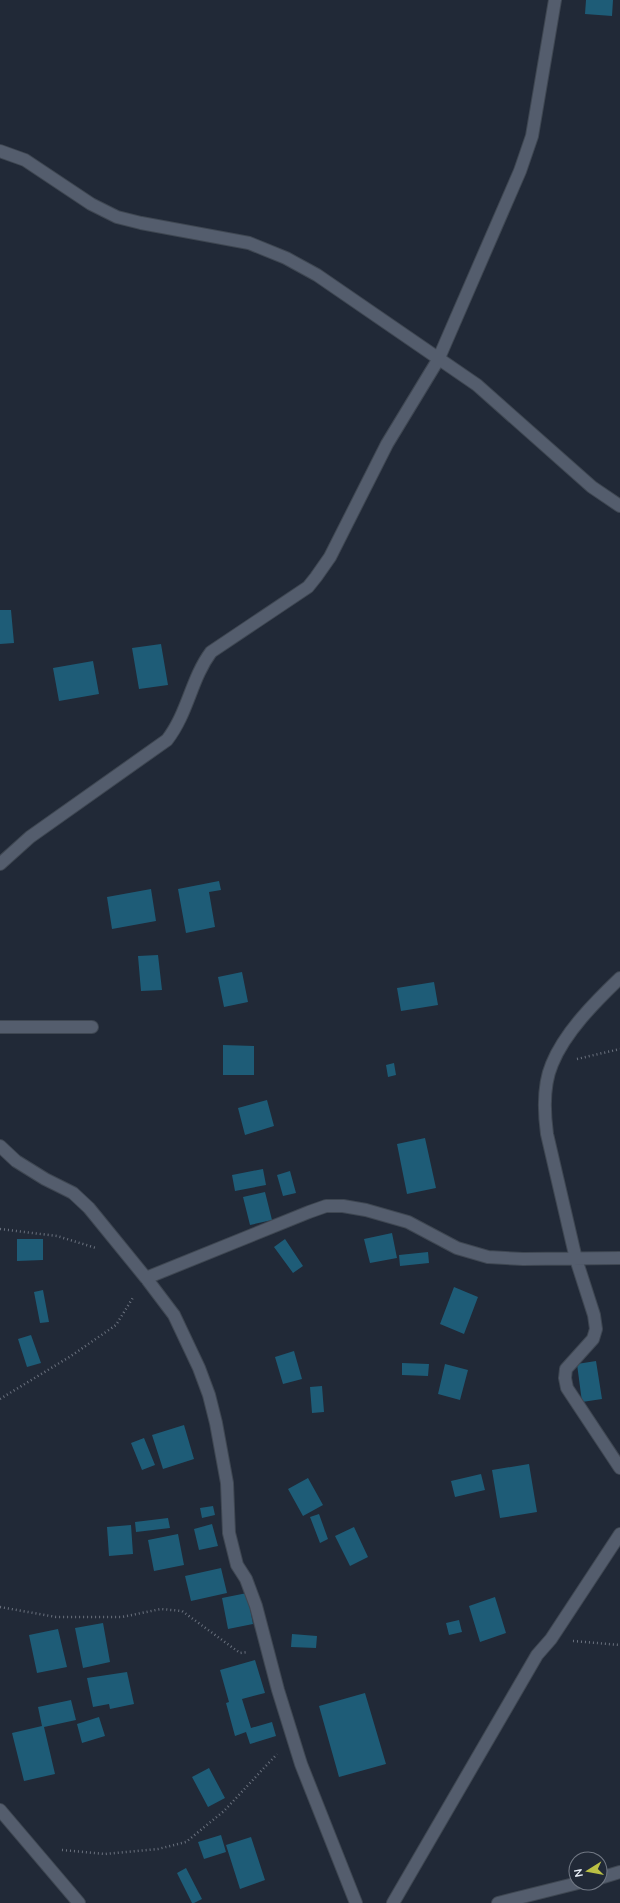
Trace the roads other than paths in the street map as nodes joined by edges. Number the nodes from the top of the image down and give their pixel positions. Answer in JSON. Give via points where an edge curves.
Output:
{"nodes":[{"id":1,"x":555,"y":0,"type":"edge"},
{"id":2,"x":0,"y":151,"type":"edge"},
{"id":3,"x":438,"y":360,"type":"junction"},
{"id":4,"x":620,"y":506,"type":"edge"},
{"id":5,"x":0,"y":864,"type":"edge"},
{"id":6,"x":620,"y":978,"type":"edge"},
{"id":7,"x":0,"y":1027,"type":"edge"},
{"id":8,"x":92,"y":1027,"type":"dead end"},
{"id":9,"x":0,"y":1146,"type":"edge"},
{"id":10,"x":620,"y":1258,"type":"edge"},
{"id":11,"x":576,"y":1259,"type":"junction"},
{"id":12,"x":146,"y":1278,"type":"junction"},
{"id":13,"x":620,"y":1468,"type":"edge"},
{"id":14,"x":620,"y":1534,"type":"edge"},
{"id":15,"x":0,"y":1810,"type":"edge"},
{"id":16,"x":620,"y":1872,"type":"edge"},
{"id":17,"x":608,"y":1876,"type":"edge"},
{"id":18,"x":568,"y":1886,"type":"edge"},
{"id":19,"x":79,"y":1903,"type":"edge"},
{"id":20,"x":356,"y":1903,"type":"edge"},
{"id":21,"x":393,"y":1903,"type":"edge"},
{"id":22,"x":498,"y":1903,"type":"edge"}],
"edges":[{"from":1,"to":3,"type":"street","via":[[530,143]]},
{"from":2,"to":3,"type":"street","via":[[24,160],[91,204],[117,217],[249,243],[286,258],[317,275]]},
{"from":3,"to":4,"type":"street","via":[[476,385],[592,487]]},
{"from":3,"to":5,"type":"street","via":[[387,444],[330,557],[308,587],[211,652],[203,664],[178,726],[167,740],[30,837]]},
{"from":6,"to":11,"type":"street","via":[[595,1002],[561,1047],[551,1066],[544,1113]]},
{"from":7,"to":8,"type":"street"},
{"from":9,"to":12,"type":"street","via":[[16,1161],[73,1193],[89,1208]]},
{"from":10,"to":11,"type":"street"},
{"from":11,"to":12,"type":"street","via":[[488,1257],[457,1248],[408,1222],[343,1206],[326,1206]]},
{"from":11,"to":13,"type":"street","via":[[596,1329],[593,1339],[566,1369],[567,1388]]},
{"from":12,"to":20,"type":"street","via":[[174,1315],[209,1396],[226,1483],[229,1533],[237,1564],[246,1579],[256,1606],[293,1738],[317,1807]]},
{"from":14,"to":21,"type":"street","via":[[551,1639],[536,1655]]},
{"from":15,"to":19,"type":"street"},
{"from":16,"to":17,"type":"street"},
{"from":18,"to":22,"type":"street"}]}
